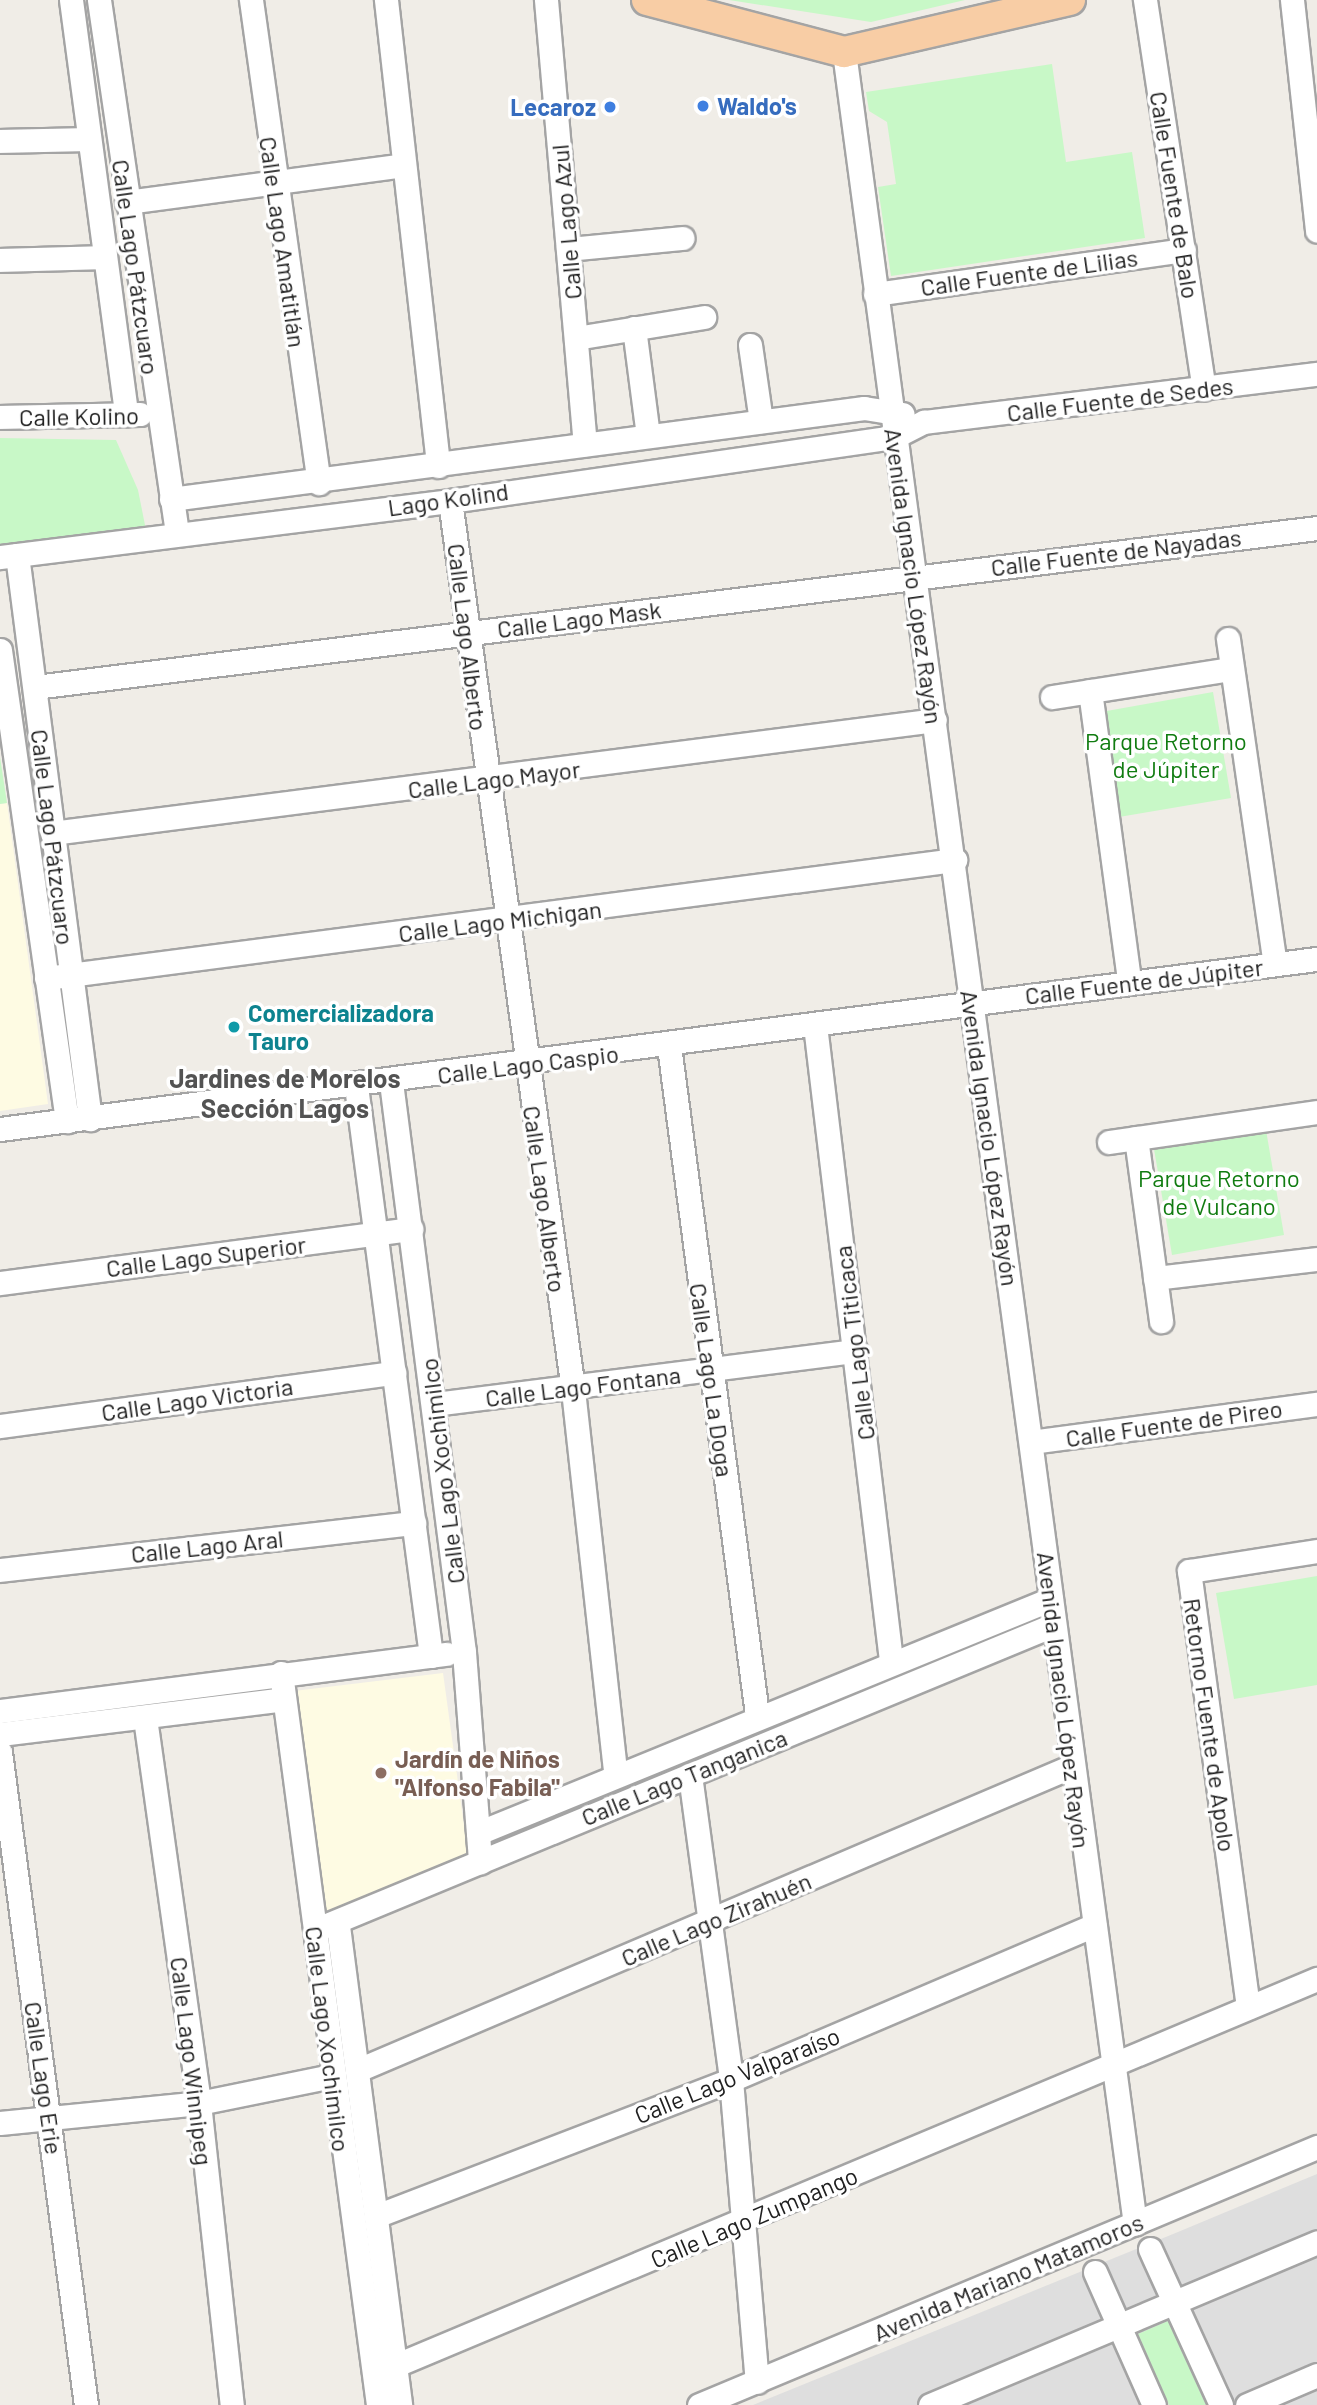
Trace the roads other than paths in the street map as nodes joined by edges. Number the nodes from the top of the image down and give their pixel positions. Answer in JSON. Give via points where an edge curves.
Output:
{"nodes":[{"id":1,"x":71,"y":0,"type":"edge"},
{"id":2,"x":99,"y":0,"type":"edge"},
{"id":3,"x":251,"y":0,"type":"edge"},
{"id":4,"x":386,"y":0,"type":"edge"},
{"id":5,"x":546,"y":0,"type":"edge"},
{"id":6,"x":647,"y":0,"type":"edge"},
{"id":7,"x":1070,"y":0,"type":"edge"},
{"id":8,"x":1145,"y":0,"type":"edge"},
{"id":9,"x":1292,"y":0,"type":"edge"},
{"id":10,"x":1046,"y":4,"type":"edge"},
{"id":11,"x":844,"y":52,"type":"junction"},
{"id":12,"x":1310,"y":114,"type":"edge"},
{"id":13,"x":89,"y":139,"type":"junction"},
{"id":14,"x":0,"y":141,"type":"edge"},
{"id":15,"x":404,"y":165,"type":"junction"},
{"id":16,"x":95,"y":183,"type":"junction"},
{"id":17,"x":274,"y":183,"type":"junction"},
{"id":18,"x":126,"y":191,"type":"junction"},
{"id":19,"x":1317,"y":231,"type":"edge"},
{"id":20,"x":682,"y":238,"type":"dead end"},
{"id":21,"x":568,"y":249,"type":"junction"},
{"id":22,"x":1184,"y":250,"type":"junction"},
{"id":23,"x":105,"y":257,"type":"junction"},
{"id":24,"x":0,"y":260,"type":"edge"},
{"id":25,"x":875,"y":294,"type":"junction"},
{"id":26,"x":704,"y":317,"type":"dead end"},
{"id":27,"x":634,"y":328,"type":"junction"},
{"id":28,"x":576,"y":338,"type":"junction"},
{"id":29,"x":750,"y":345,"type":"dead end"},
{"id":30,"x":1317,"y":374,"type":"edge"},
{"id":31,"x":1204,"y":389,"type":"junction"},
{"id":32,"x":890,"y":408,"type":"junction"},
{"id":33,"x":126,"y":414,"type":"junction"},
{"id":34,"x":157,"y":415,"type":"junction"},
{"id":35,"x":0,"y":417,"type":"edge"},
{"id":36,"x":761,"y":421,"type":"junction"},
{"id":37,"x":924,"y":422,"type":"junction"},
{"id":38,"x":648,"y":436,"type":"junction"},
{"id":39,"x":894,"y":437,"type":"junction"},
{"id":40,"x":585,"y":444,"type":"junction"},
{"id":41,"x":514,"y":455,"type":"junction"},
{"id":42,"x":438,"y":466,"type":"junction"},
{"id":43,"x":319,"y":483,"type":"junction"},
{"id":44,"x":517,"y":489,"type":"junction"},
{"id":45,"x":171,"y":499,"type":"junction"},
{"id":46,"x":450,"y":501,"type":"junction"},
{"id":47,"x":1317,"y":528,"type":"edge"},
{"id":48,"x":177,"y":533,"type":"junction"},
{"id":49,"x":8,"y":556,"type":"edge"},
{"id":50,"x":915,"y":577,"type":"junction"},
{"id":51,"x":469,"y":633,"type":"junction"},
{"id":52,"x":1228,"y":639,"type":"dead end"},
{"id":53,"x":0,"y":650,"type":"edge"},
{"id":54,"x":1231,"y":669,"type":"junction"},
{"id":55,"x":35,"y":687,"type":"junction"},
{"id":56,"x":1090,"y":691,"type":"junction"},
{"id":57,"x":1052,"y":697,"type":"dead end"},
{"id":58,"x":935,"y":720,"type":"junction"},
{"id":59,"x":5,"y":744,"type":"edge"},
{"id":60,"x":487,"y":780,"type":"junction"},
{"id":61,"x":52,"y":833,"type":"junction"},
{"id":62,"x":955,"y":860,"type":"junction"},
{"id":63,"x":61,"y":900,"type":"junction"},
{"id":64,"x":35,"y":904,"type":"junction"},
{"id":65,"x":504,"y":921,"type":"junction"},
{"id":66,"x":1317,"y":959,"type":"edge"},
{"id":67,"x":1275,"y":964,"type":"junction"},
{"id":68,"x":71,"y":975,"type":"junction"},
{"id":69,"x":46,"y":978,"type":"junction"},
{"id":70,"x":1129,"y":981,"type":"junction"},
{"id":71,"x":972,"y":1003,"type":"junction"},
{"id":72,"x":814,"y":1026,"type":"junction"},
{"id":73,"x":669,"y":1046,"type":"junction"},
{"id":74,"x":525,"y":1063,"type":"junction"},
{"id":75,"x":391,"y":1082,"type":"junction"},
{"id":76,"x":356,"y":1086,"type":"junction"},
{"id":77,"x":1317,"y":1112,"type":"edge"},
{"id":78,"x":78,"y":1120,"type":"junction"},
{"id":79,"x":0,"y":1129,"type":"edge"},
{"id":80,"x":1136,"y":1138,"type":"junction"},
{"id":81,"x":1109,"y":1142,"type":"dead end"},
{"id":82,"x":411,"y":1228,"type":"junction"},
{"id":83,"x":376,"y":1234,"type":"junction"},
{"id":84,"x":1317,"y":1259,"type":"edge"},
{"id":85,"x":1155,"y":1278,"type":"junction"},
{"id":86,"x":0,"y":1283,"type":"edge"},
{"id":87,"x":1161,"y":1321,"type":"dead end"},
{"id":88,"x":856,"y":1351,"type":"junction"},
{"id":89,"x":710,"y":1370,"type":"junction"},
{"id":90,"x":394,"y":1373,"type":"junction"},
{"id":91,"x":573,"y":1390,"type":"junction"},
{"id":92,"x":435,"y":1404,"type":"junction"},
{"id":93,"x":1317,"y":1404,"type":"edge"},
{"id":94,"x":0,"y":1426,"type":"edge"},
{"id":95,"x":1031,"y":1442,"type":"junction"},
{"id":96,"x":414,"y":1523,"type":"junction"},
{"id":97,"x":1317,"y":1551,"type":"edge"},
{"id":98,"x":0,"y":1570,"type":"edge"},
{"id":99,"x":1051,"y":1599,"type":"junction"},
{"id":100,"x":1054,"y":1625,"type":"junction"},
{"id":101,"x":464,"y":1653,"type":"junction"},
{"id":102,"x":431,"y":1656,"type":"junction"},
{"id":103,"x":891,"y":1660,"type":"junction"},
{"id":104,"x":281,"y":1673,"type":"junction"},
{"id":105,"x":284,"y":1699,"type":"junction"},
{"id":106,"x":791,"y":1701,"type":"junction"},
{"id":107,"x":0,"y":1711,"type":"edge"},
{"id":108,"x":757,"y":1714,"type":"junction"},
{"id":109,"x":145,"y":1717,"type":"junction"},
{"id":110,"x":799,"y":1730,"type":"junction"},
{"id":111,"x":0,"y":1734,"type":"edge"},
{"id":112,"x":0,"y":1752,"type":"edge"},
{"id":113,"x":1072,"y":1766,"type":"junction"},
{"id":114,"x":615,"y":1772,"type":"junction"},
{"id":115,"x":690,"y":1775,"type":"junction"},
{"id":116,"x":478,"y":1833,"type":"junction"},
{"id":117,"x":480,"y":1862,"type":"junction"},
{"id":118,"x":711,"y":1922,"type":"junction"},
{"id":119,"x":1094,"y":1925,"type":"junction"},
{"id":120,"x":326,"y":1928,"type":"junction"},
{"id":121,"x":1317,"y":1979,"type":"edge"},
{"id":122,"x":1248,"y":2007,"type":"junction"},
{"id":123,"x":1113,"y":2064,"type":"junction"},
{"id":124,"x":358,"y":2070,"type":"junction"},
{"id":125,"x":332,"y":2076,"type":"junction"},
{"id":126,"x":731,"y":2080,"type":"junction"},
{"id":127,"x":199,"y":2103,"type":"junction"},
{"id":128,"x":49,"y":2117,"type":"junction"},
{"id":129,"x":0,"y":2123,"type":"edge"},
{"id":130,"x":1317,"y":2147,"type":"edge"},
{"id":131,"x":376,"y":2216,"type":"junction"},
{"id":132,"x":741,"y":2223,"type":"junction"},
{"id":133,"x":1135,"y":2224,"type":"junction"},
{"id":134,"x":1317,"y":2242,"type":"edge"},
{"id":135,"x":1150,"y":2249,"type":"dead end"},
{"id":136,"x":1095,"y":2272,"type":"dead end"},
{"id":137,"x":1175,"y":2303,"type":"junction"},
{"id":138,"x":1120,"y":2326,"type":"junction"},
{"id":139,"x":394,"y":2366,"type":"junction"},
{"id":140,"x":1317,"y":2375,"type":"edge"},
{"id":141,"x":757,"y":2382,"type":"junction"},
{"id":142,"x":86,"y":2405,"type":"edge"},
{"id":143,"x":232,"y":2405,"type":"edge"},
{"id":144,"x":378,"y":2405,"type":"edge"},
{"id":145,"x":400,"y":2405,"type":"edge"},
{"id":146,"x":699,"y":2405,"type":"edge"},
{"id":147,"x":930,"y":2405,"type":"edge"},
{"id":148,"x":1154,"y":2405,"type":"edge"},
{"id":149,"x":1221,"y":2405,"type":"edge"},
{"id":150,"x":1247,"y":2405,"type":"edge"}],
"edges":[{"from":1,"to":13,"type":"street","name":"Calle Lago Pátzcuaro"},
{"from":2,"to":18,"type":"street","name":"Calle Lago Pátzcuaro"},
{"from":3,"to":17,"type":"street","name":"Calle Lago Amatitlán"},
{"from":4,"to":15,"type":"street"},
{"from":5,"to":21,"type":"street","name":"Calle Lago Azul"},
{"from":6,"to":11,"type":"main road"},
{"from":7,"to":10,"type":"main road"},
{"from":8,"to":22,"type":"street","name":"Calle Fuente de Balo"},
{"from":9,"to":12,"type":"street"},
{"from":10,"to":11,"type":"main road"},
{"from":11,"to":25,"type":"street","name":"Avenida Ignacio López Rayón"},
{"from":12,"to":19,"type":"street"},
{"from":13,"to":14,"type":"street"},
{"from":13,"to":16,"type":"street","name":"Calle Lago Pátzcuaro"},
{"from":15,"to":17,"type":"street"},
{"from":15,"to":42,"type":"street"},
{"from":16,"to":18,"type":"street"},
{"from":16,"to":23,"type":"street","name":"Calle Lago Pátzcuaro"},
{"from":17,"to":18,"type":"street"},
{"from":17,"to":43,"type":"street","name":"Calle Lago Amatitlán"},
{"from":18,"to":34,"type":"street","name":"Calle Lago Pátzcuaro"},
{"from":20,"to":21,"type":"street"},
{"from":21,"to":28,"type":"street","name":"Calle Lago Azul"},
{"from":22,"to":25,"type":"street","name":"Calle Fuente de Lilias"},
{"from":22,"to":31,"type":"street","name":"Calle Fuente de Balo"},
{"from":23,"to":24,"type":"street"},
{"from":23,"to":33,"type":"street","name":"Calle Lago Pátzcuaro"},
{"from":25,"to":32,"type":"street","name":"Avenida Ignacio López Rayón"},
{"from":26,"to":27,"type":"street"},
{"from":27,"to":28,"type":"street"},
{"from":27,"to":38,"type":"street"},
{"from":28,"to":40,"type":"street","name":"Calle Lago Azul"},
{"from":29,"to":36,"type":"street"},
{"from":30,"to":31,"type":"street","name":"Calle Fuente de Sedes"},
{"from":31,"to":37,"type":"street","name":"Calle Fuente de Sedes"},
{"from":32,"to":36,"type":"street","name":"Lago Kolind"},
{"from":32,"to":37,"type":"street","name":"Calle Fuente de Sedes"},
{"from":32,"to":39,"type":"street","name":"Avenida Ignacio López Rayón"},
{"from":33,"to":34,"type":"street","name":"Calle Kolino"},
{"from":33,"to":35,"type":"street","name":"Calle Kolino"},
{"from":34,"to":45,"type":"street","name":"Calle Lago Pátzcuaro"},
{"from":36,"to":38,"type":"street","name":"Lago Kolind"},
{"from":37,"to":39,"type":"street","name":"Calle Fuente de Sedes"},
{"from":38,"to":40,"type":"street","name":"Lago Kolind"},
{"from":39,"to":44,"type":"street","name":"Lago Kolind"},
{"from":39,"to":50,"type":"street","name":"Avenida Ignacio López Rayón"},
{"from":40,"to":41,"type":"street","name":"Lago Kolind"},
{"from":41,"to":42,"type":"street","name":"Lago Kolind"},
{"from":41,"to":44,"type":"street"},
{"from":42,"to":43,"type":"street","name":"Lago Kolind"},
{"from":43,"to":45,"type":"street","name":"Lago Kolind"},
{"from":44,"to":46,"type":"street","name":"Lago Kolind"},
{"from":45,"to":48,"type":"street","name":"Calle Lago Pátzcuaro"},
{"from":46,"to":48,"type":"street","name":"Lago Kolind"},
{"from":46,"to":51,"type":"street","name":"Calle Lago Alberto"},
{"from":47,"to":50,"type":"street","name":"Calle Fuente de Nayadas"},
{"from":48,"to":49,"type":"street","name":"Lago Kolind"},
{"from":49,"to":55,"type":"street","name":"Calle Lago Pátzcuaro"},
{"from":50,"to":51,"type":"street","name":"Calle Lago Mask"},
{"from":50,"to":58,"type":"street","name":"Avenida Ignacio López Rayón"},
{"from":51,"to":55,"type":"street","name":"Calle Lago Mask"},
{"from":51,"to":60,"type":"street","name":"Calle Lago Alberto"},
{"from":52,"to":54,"type":"street"},
{"from":53,"to":59,"type":"street","name":"Calle Lago Pátzcuaro"},
{"from":54,"to":56,"type":"street"},
{"from":54,"to":67,"type":"street"},
{"from":55,"to":61,"type":"street","name":"Calle Lago Pátzcuaro"},
{"from":56,"to":57,"type":"street"},
{"from":56,"to":70,"type":"street"},
{"from":58,"to":60,"type":"street","name":"Calle Lago Mayor"},
{"from":58,"to":62,"type":"street","name":"Avenida Ignacio López Rayón"},
{"from":59,"to":64,"type":"street","name":"Calle Lago Pátzcuaro"},
{"from":60,"to":61,"type":"street","name":"Calle Lago Mayor"},
{"from":60,"to":65,"type":"street","name":"Calle Lago Alberto"},
{"from":61,"to":63,"type":"street","name":"Calle Lago Pátzcuaro"},
{"from":62,"to":65,"type":"street","name":"Calle Lago Michigan"},
{"from":62,"to":71,"type":"street","name":"Avenida Ignacio López Rayón"},
{"from":63,"to":64,"type":"street"},
{"from":63,"to":68,"type":"street","name":"Calle Lago Pátzcuaro"},
{"from":64,"to":69,"type":"street","name":"Calle Lago Pátzcuaro"},
{"from":65,"to":68,"type":"street","name":"Calle Lago Michigan"},
{"from":65,"to":74,"type":"street","name":"Calle Lago Alberto"},
{"from":66,"to":67,"type":"street","name":"Calle Fuente de Júpiter"},
{"from":67,"to":70,"type":"street","name":"Calle Fuente de Júpiter"},
{"from":68,"to":69,"type":"street","name":"Calle Lago Michigan"},
{"from":68,"to":78,"type":"street","name":"Calle Lago Pátzcuaro"},
{"from":69,"to":78,"type":"street","name":"Calle Lago Pátzcuaro"},
{"from":70,"to":71,"type":"street","name":"Calle Fuente de Júpiter"},
{"from":71,"to":72,"type":"street","name":"Calle Lago Caspio"},
{"from":71,"to":95,"type":"street","name":"Avenida Ignacio López Rayón"},
{"from":72,"to":73,"type":"street","name":"Calle Lago Caspio"},
{"from":72,"to":88,"type":"street","name":"Calle Lago Titicaca"},
{"from":73,"to":74,"type":"street","name":"Calle Lago Caspio"},
{"from":73,"to":89,"type":"street","name":"Calle Lago La Doga"},
{"from":74,"to":75,"type":"street","name":"Calle Lago Caspio"},
{"from":74,"to":91,"type":"street","name":"Calle Lago Alberto"},
{"from":75,"to":76,"type":"street","name":"Calle Lago Caspio"},
{"from":75,"to":82,"type":"street","name":"Calle Lago Xochimilco"},
{"from":76,"to":78,"type":"street","name":"Calle Lago Caspio"},
{"from":76,"to":83,"type":"street","name":"Calle Lago Xochimilco"},
{"from":77,"to":80,"type":"street"},
{"from":78,"to":79,"type":"street","name":"Calle Lago Caspio"},
{"from":80,"to":81,"type":"street"},
{"from":80,"to":85,"type":"street"},
{"from":82,"to":83,"type":"street","name":"Calle Lago Superior"},
{"from":82,"to":92,"type":"street","name":"Calle Lago Xochimilco"},
{"from":83,"to":86,"type":"street","name":"Calle Lago Superior"},
{"from":83,"to":90,"type":"street","name":"Calle Lago Xochimilco"},
{"from":84,"to":85,"type":"street"},
{"from":85,"to":87,"type":"street"},
{"from":88,"to":89,"type":"street","name":"Calle Lago Fontana"},
{"from":88,"to":103,"type":"street","name":"Calle Lago Titicaca"},
{"from":89,"to":91,"type":"street","name":"Calle Lago Fontana"},
{"from":89,"to":108,"type":"street","name":"Calle Lago La Doga"},
{"from":90,"to":94,"type":"street","name":"Calle Lago Victoria"},
{"from":90,"to":96,"type":"street","name":"Calle Lago Xochimilco"},
{"from":91,"to":92,"type":"street","name":"Calle Lago Fontana"},
{"from":91,"to":114,"type":"street","name":"Calle Lago Alberto"},
{"from":92,"to":101,"type":"street","name":"Calle Lago Xochimilco"},
{"from":93,"to":95,"type":"street","name":"Calle Fuente de Pireo"},
{"from":95,"to":99,"type":"street","name":"Avenida Ignacio López Rayón"},
{"from":96,"to":98,"type":"street","name":"Calle Lago Aral"},
{"from":96,"to":102,"type":"street","name":"Calle Lago Xochimilco"},
{"from":97,"to":122,"type":"street","name":"Retorno Fuente de Apolo","via":[[1189,1570]]},
{"from":99,"to":100,"type":"street","name":"Avenida Ignacio López Rayón"},
{"from":99,"to":103,"type":"street","name":"Calle Lago Tanganica"},
{"from":100,"to":110,"type":"street","name":"Calle Lago Tanganica"},
{"from":100,"to":113,"type":"street","name":"Avenida Ignacio López Rayón"},
{"from":101,"to":102,"type":"street"},
{"from":101,"to":116,"type":"street","name":"Calle Lago Xochimilco"},
{"from":102,"to":104,"type":"street"},
{"from":103,"to":106,"type":"street","name":"Calle Lago Tanganica"},
{"from":104,"to":105,"type":"street","name":"Calle Lago Xochimilco"},
{"from":104,"to":107,"type":"street"},
{"from":105,"to":109,"type":"street"},
{"from":105,"to":120,"type":"street","name":"Calle Lago Xochimilco"},
{"from":106,"to":108,"type":"street","name":"Calle Lago Tanganica"},
{"from":106,"to":110,"type":"street"},
{"from":108,"to":114,"type":"street","name":"Calle Lago Tanganica"},
{"from":109,"to":111,"type":"street"},
{"from":109,"to":127,"type":"street","name":"Calle Lago Winnipeg"},
{"from":110,"to":115,"type":"street","name":"Calle Lago Tanganica"},
{"from":112,"to":128,"type":"street","name":"Calle Lago Erie"},
{"from":113,"to":118,"type":"street","name":"Calle Lago Zirahuén"},
{"from":113,"to":119,"type":"street","name":"Avenida Ignacio López Rayón"},
{"from":114,"to":116,"type":"street","name":"Calle Lago Tanganica"},
{"from":115,"to":117,"type":"street","name":"Calle Lago Tanganica"},
{"from":115,"to":118,"type":"street"},
{"from":116,"to":117,"type":"street","name":"Calle Lago Xochimilco"},
{"from":117,"to":120,"type":"street","name":"Calle Lago Tanganica"},
{"from":118,"to":124,"type":"street","name":"Calle Lago Zirahuén"},
{"from":118,"to":126,"type":"street"},
{"from":119,"to":123,"type":"street","name":"Avenida Ignacio López Rayón"},
{"from":119,"to":126,"type":"street","name":"Calle Lago Valparaíso"},
{"from":120,"to":124,"type":"street","name":"Calle Lago Xochimilco"},
{"from":120,"to":125,"type":"street","name":"Calle Lago Xochimilco"},
{"from":121,"to":122,"type":"street","name":"Calle Lago Zumpango"},
{"from":122,"to":123,"type":"street","name":"Calle Lago Zumpango"},
{"from":123,"to":132,"type":"street","name":"Calle Lago Zumpango"},
{"from":123,"to":133,"type":"street","name":"Avenida Ignacio López Rayón"},
{"from":124,"to":131,"type":"street","name":"Calle Lago Xochimilco"},
{"from":125,"to":127,"type":"street"},
{"from":125,"to":144,"type":"street","name":"Calle Lago Xochimilco"},
{"from":126,"to":131,"type":"street","name":"Calle Lago Valparaíso"},
{"from":126,"to":132,"type":"street"},
{"from":127,"to":128,"type":"street"},
{"from":127,"to":143,"type":"street","name":"Calle Lago Winnipeg"},
{"from":128,"to":129,"type":"street"},
{"from":128,"to":142,"type":"street","name":"Calle Lago Erie"},
{"from":130,"to":133,"type":"street","name":"Avenida Mariano Matamoros"},
{"from":131,"to":139,"type":"street","name":"Calle Lago Xochimilco"},
{"from":132,"to":139,"type":"street","name":"Calle Lago Zumpango"},
{"from":132,"to":141,"type":"street"},
{"from":133,"to":141,"type":"street","name":"Avenida Mariano Matamoros"},
{"from":134,"to":137,"type":"street"},
{"from":135,"to":137,"type":"street"},
{"from":136,"to":138,"type":"street"},
{"from":137,"to":138,"type":"street"},
{"from":137,"to":149,"type":"street"},
{"from":138,"to":147,"type":"street"},
{"from":138,"to":148,"type":"street"},
{"from":139,"to":145,"type":"street","name":"Calle Lago Xochimilco"},
{"from":140,"to":150,"type":"street"},
{"from":141,"to":146,"type":"street","name":"Avenida Mariano Matamoros"}]}
